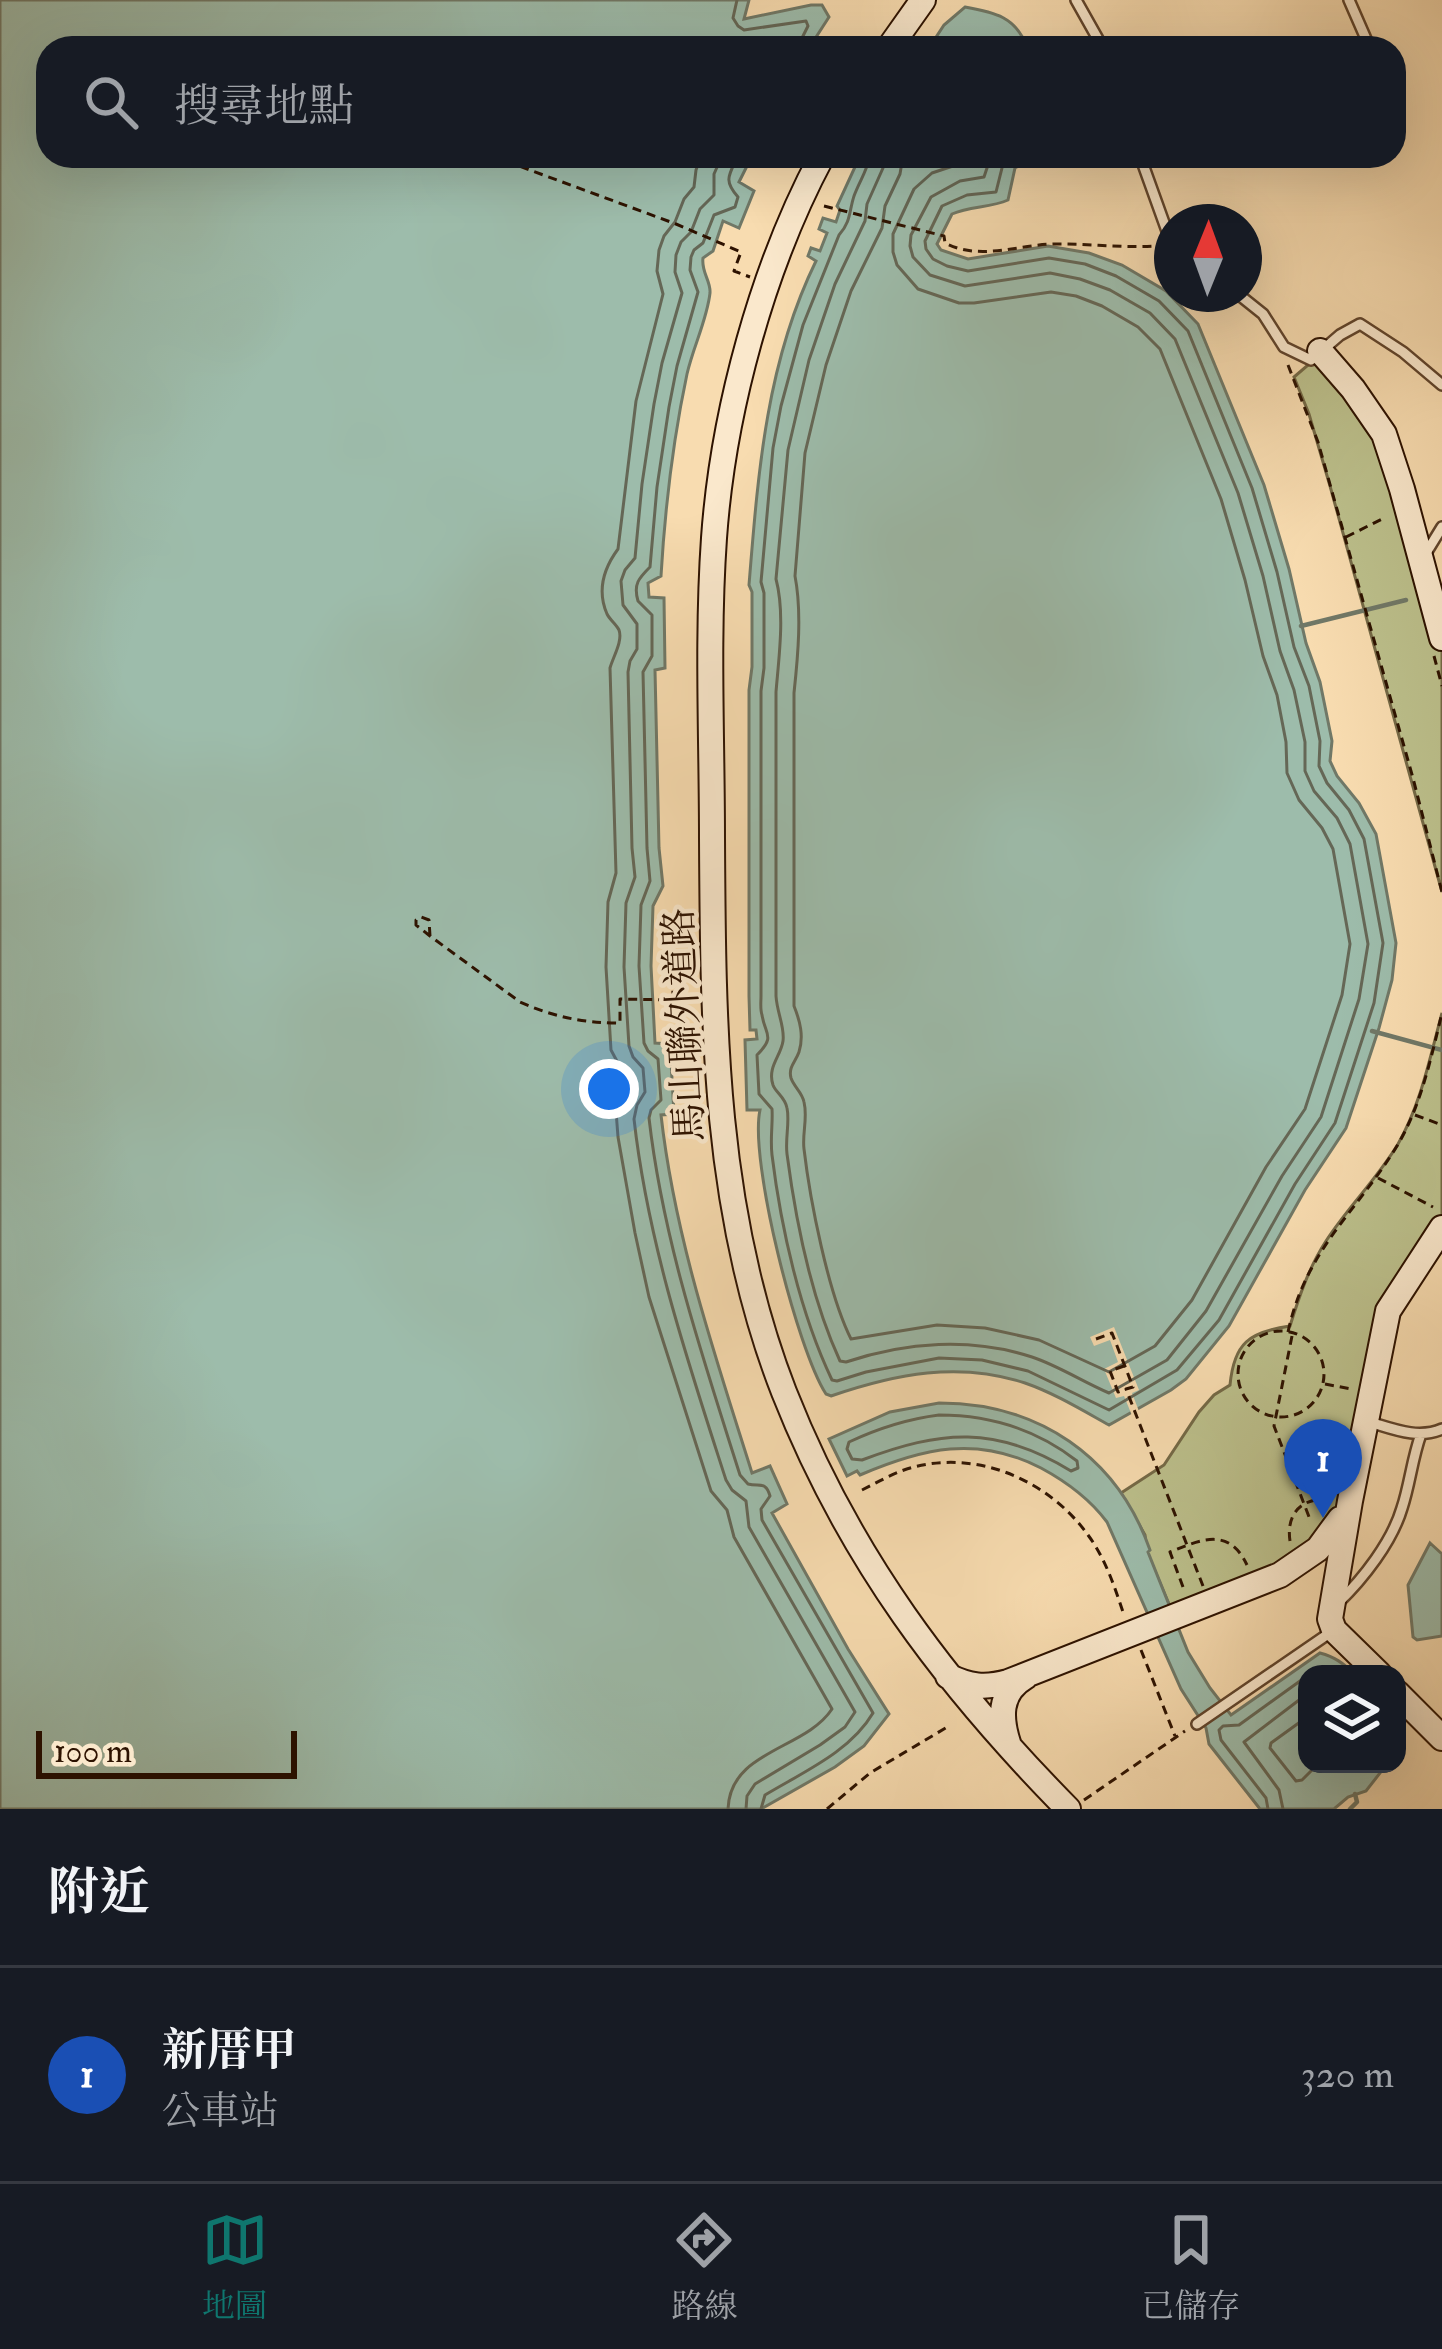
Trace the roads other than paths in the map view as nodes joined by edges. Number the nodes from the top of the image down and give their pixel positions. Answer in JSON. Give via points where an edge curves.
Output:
{"nodes":[{"id":1,"x":923,"y":0,"type":"edge"},
{"id":2,"x":1076,"y":0,"type":"edge"},
{"id":3,"x":1349,"y":0,"type":"edge"},
{"id":4,"x":898,"y":36,"type":"edge"},
{"id":5,"x":1096,"y":36,"type":"edge"},
{"id":6,"x":1365,"y":36,"type":"edge"},
{"id":7,"x":816,"y":168,"type":"edge"},
{"id":8,"x":1144,"y":168,"type":"edge"},
{"id":9,"x":1157,"y":204,"type":"edge"},
{"id":10,"x":1260,"y":312,"type":"edge"},
{"id":11,"x":1320,"y":351,"type":"junction"},
{"id":12,"x":1442,"y":385,"type":"edge"},
{"id":13,"x":1442,"y":527,"type":"edge"},
{"id":14,"x":1426,"y":556,"type":"junction"},
{"id":15,"x":1442,"y":635,"type":"edge"},
{"id":16,"x":1440,"y":1219,"type":"edge"},
{"id":17,"x":1366,"y":1421,"type":"junction"},
{"id":18,"x":1442,"y":1429,"type":"edge"},
{"id":19,"x":1421,"y":1434,"type":"junction"},
{"id":20,"x":1344,"y":1500,"type":"junction"},
{"id":21,"x":1333,"y":1620,"type":"junction"},
{"id":22,"x":1371,"y":1665,"type":"edge"},
{"id":23,"x":1031,"y":1674,"type":"junction"},
{"id":24,"x":947,"y":1675,"type":"junction"},
{"id":25,"x":996,"y":1685,"type":"junction"},
{"id":26,"x":1406,"y":1702,"type":"edge"},
{"id":27,"x":985,"y":1719,"type":"junction"},
{"id":28,"x":1197,"y":1724,"type":"road end"},
{"id":29,"x":1442,"y":1738,"type":"edge"},
{"id":30,"x":1010,"y":1748,"type":"junction"},
{"id":31,"x":1069,"y":1809,"type":"edge"}],
"edges":[{"from":1,"to":4,"type":"main road"},
{"from":2,"to":5,"type":"lane"},
{"from":3,"to":6,"type":"lane"},
{"from":7,"to":24,"type":"main road","name":"馬山聯外道路","via":[[750,343],[716,516],[711,767],[720,1110],[740,1244],[795,1420],[845,1525]]},
{"from":8,"to":9,"type":"lane"},
{"from":10,"to":11,"type":"lane","via":[[1284,347],[1311,360]]},
{"from":11,"to":12,"type":"lane","via":[[1360,324]]},
{"from":11,"to":14,"type":"main road","via":[[1384,434]]},
{"from":13,"to":14,"type":"lane"},
{"from":14,"to":15,"type":"main road"},
{"from":16,"to":17,"type":"main road","via":[[1388,1311]]},
{"from":17,"to":19,"type":"lane"},
{"from":17,"to":20,"type":"main road"},
{"from":18,"to":19,"type":"lane"},
{"from":19,"to":21,"type":"lane","via":[[1400,1516]]},
{"from":20,"to":21,"type":"main road"},
{"from":20,"to":23,"type":"main road","via":[[1329,1538],[1280,1575],[1182,1607]]},
{"from":21,"to":22,"type":"main road"},
{"from":21,"to":28,"type":"lane"},
{"from":23,"to":25,"type":"main road"},
{"from":23,"to":30,"type":"main road","via":[[1012,1685],[1003,1706]]},
{"from":24,"to":25,"type":"main road"},
{"from":24,"to":27,"type":"main road","name":"馬山聯外道路"},
{"from":25,"to":27,"type":"main road","via":[[979,1696]]},
{"from":26,"to":29,"type":"main road"},
{"from":27,"to":30,"type":"main road","name":"馬山聯外道路"},
{"from":30,"to":31,"type":"main road","name":"馬山聯外道路"}]}
